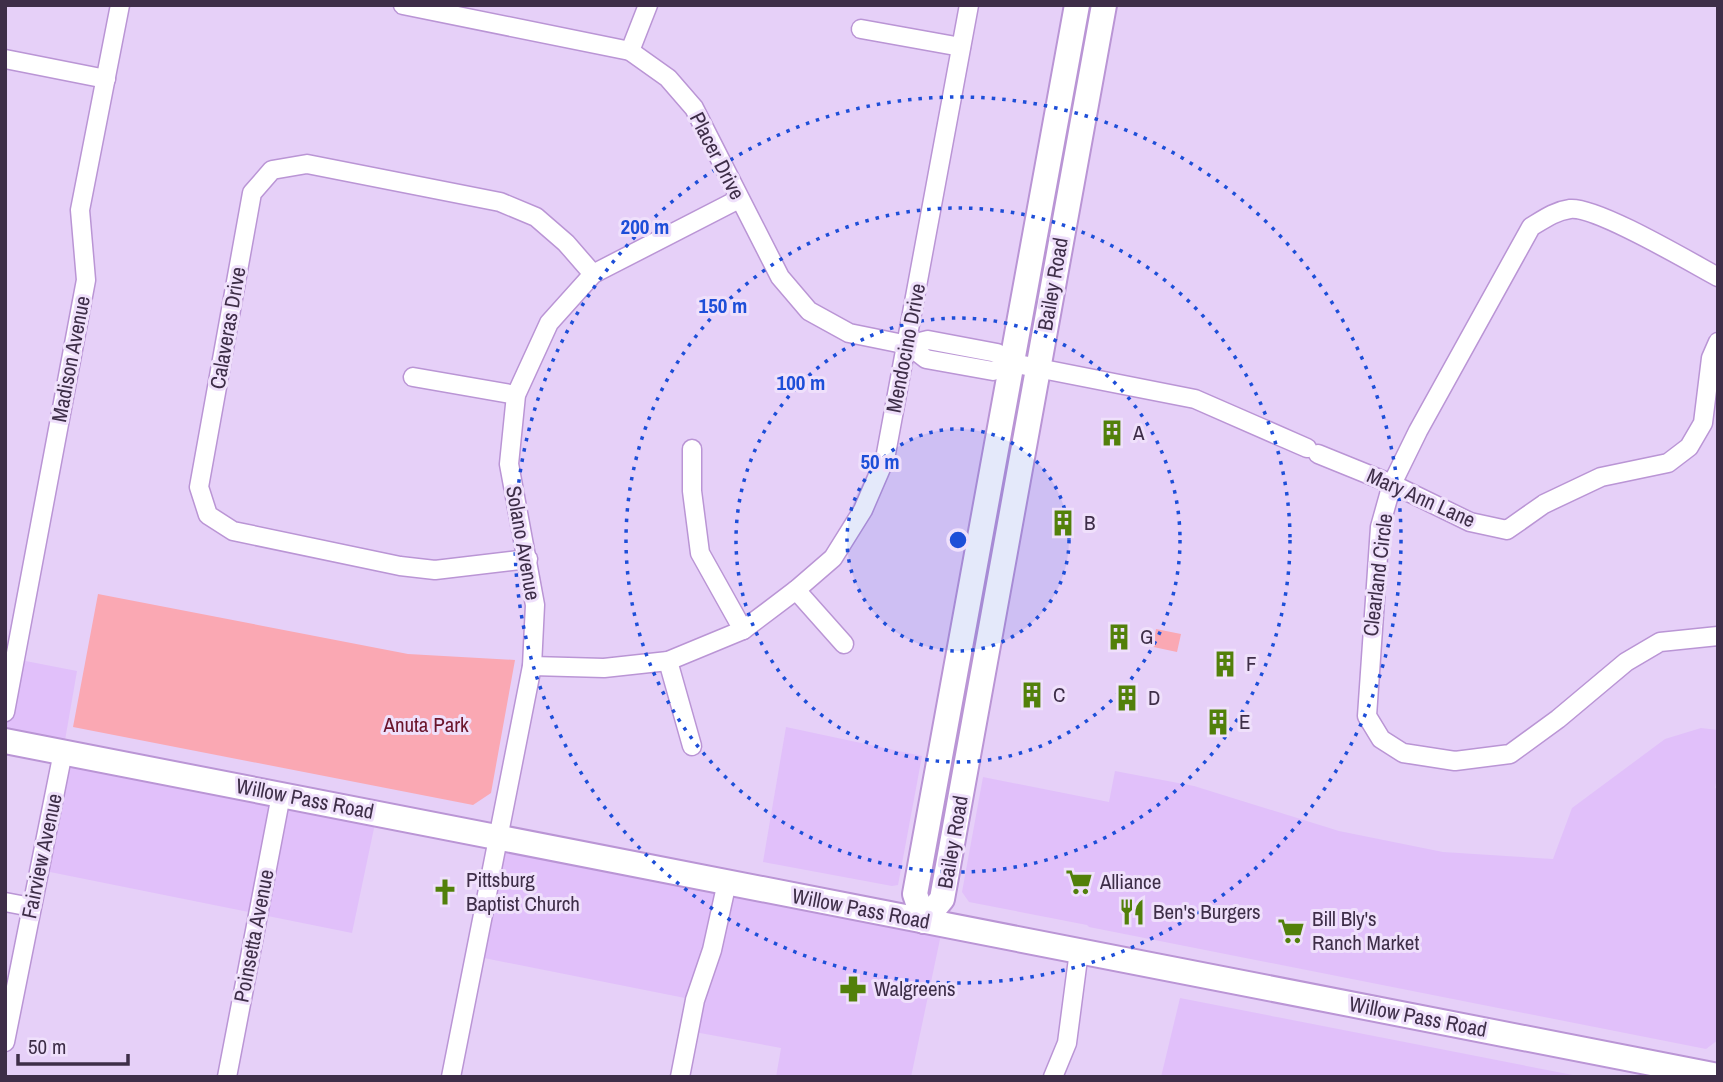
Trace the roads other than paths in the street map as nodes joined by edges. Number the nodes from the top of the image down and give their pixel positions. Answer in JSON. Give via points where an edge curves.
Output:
{"nodes":[{"id":1,"x":120,"y":5,"type":"edge"},
{"id":2,"x":404,"y":5,"type":"edge"},
{"id":3,"x":648,"y":5,"type":"edge"},
{"id":4,"x":969,"y":5,"type":"edge"},
{"id":5,"x":1077,"y":5,"type":"edge"},
{"id":6,"x":1104,"y":5,"type":"edge"},
{"id":7,"x":468,"y":11,"type":"edge"},
{"id":8,"x":861,"y":29,"type":"dead end"},
{"id":9,"x":961,"y":47,"type":"junction"},
{"id":10,"x":630,"y":51,"type":"junction"},
{"id":11,"x":5,"y":59,"type":"edge"},
{"id":12,"x":106,"y":79,"type":"junction"},
{"id":13,"x":739,"y":199,"type":"junction"},
{"id":14,"x":593,"y":274,"type":"junction"},
{"id":15,"x":1718,"y":277,"type":"edge"},
{"id":16,"x":1718,"y":342,"type":"edge"},
{"id":17,"x":908,"y":345,"type":"junction"},
{"id":18,"x":1012,"y":363,"type":"junction"},
{"id":19,"x":1038,"y":368,"type":"junction"},
{"id":20,"x":413,"y":377,"type":"dead end"},
{"id":21,"x":516,"y":395,"type":"junction"},
{"id":22,"x":692,"y":449,"type":"dead end"},
{"id":23,"x":1392,"y":484,"type":"junction"},
{"id":24,"x":527,"y":559,"type":"junction"},
{"id":25,"x":796,"y":590,"type":"junction"},
{"id":26,"x":743,"y":630,"type":"junction"},
{"id":27,"x":1718,"y":636,"type":"edge"},
{"id":28,"x":844,"y":644,"type":"dead end"},
{"id":29,"x":668,"y":662,"type":"junction"},
{"id":30,"x":532,"y":666,"type":"junction"},
{"id":31,"x":5,"y":712,"type":"edge"},
{"id":32,"x":5,"y":741,"type":"edge"},
{"id":33,"x":692,"y":746,"type":"dead end"},
{"id":34,"x":63,"y":752,"type":"junction"},
{"id":35,"x":281,"y":795,"type":"junction"},
{"id":36,"x":497,"y":837,"type":"junction"},
{"id":37,"x":727,"y":882,"type":"junction"},
{"id":38,"x":5,"y":902,"type":"edge"},
{"id":39,"x":31,"y":907,"type":"junction"},
{"id":40,"x":924,"y":921,"type":"junction"},
{"id":41,"x":1079,"y":951,"type":"junction"},
{"id":42,"x":5,"y":1042,"type":"edge"},
{"id":43,"x":1718,"y":1076,"type":"edge"},
{"id":44,"x":227,"y":1077,"type":"edge"},
{"id":45,"x":451,"y":1077,"type":"edge"},
{"id":46,"x":680,"y":1077,"type":"edge"},
{"id":47,"x":1053,"y":1077,"type":"edge"}],
"edges":[{"from":1,"to":12,"type":"street","name":"Madison Avenue"},
{"from":2,"to":7,"type":"street","name":"Placer Drive"},
{"from":3,"to":10,"type":"street"},
{"from":4,"to":9,"type":"street","name":"Mendocino Drive"},
{"from":5,"to":18,"type":"main road","name":"Bailey Road"},
{"from":6,"to":19,"type":"main road","name":"Bailey Road"},
{"from":7,"to":10,"type":"street","name":"Placer Drive"},
{"from":8,"to":9,"type":"street"},
{"from":9,"to":17,"type":"street","name":"Mendocino Drive"},
{"from":10,"to":13,"type":"street","name":"Placer Drive","via":[[668,78],[694,108]]},
{"from":11,"to":12,"type":"street"},
{"from":12,"to":31,"type":"street","name":"Madison Avenue","via":[[80,209],[86,280]]},
{"from":13,"to":14,"type":"street","name":"Solano Avenue"},
{"from":13,"to":17,"type":"street","name":"Placer Drive","via":[[780,277],[809,311],[849,333]]},
{"from":14,"to":21,"type":"street","name":"Solano Avenue","via":[[549,323]]},
{"from":14,"to":24,"type":"street","name":"Calaveras Drive","via":[[536,217],[500,202],[307,164],[272,170],[252,193],[199,487],[208,515],[233,531],[400,566],[435,570]]},
{"from":15,"to":23,"type":"street","name":"Clearland Circle","via":[[1597,213],[1572,208],[1551,214],[1531,228]]},
{"from":16,"to":23,"type":"street","name":"Mary Ann Lane","via":[[1711,358],[1703,423],[1689,447],[1668,463],[1601,477],[1544,504],[1507,530],[1471,522]]},
{"from":17,"to":18,"type":"street","name":"Placer Drive","via":[[926,359],[993,371]]},
{"from":17,"to":25,"type":"street","name":"Mendocino Drive","via":[[885,459],[863,510],[832,558]]},
{"from":18,"to":19,"type":"street","name":"Mary Ann Lane"},
{"from":18,"to":40,"type":"main road","name":"Bailey Road","via":[[915,894]]},
{"from":19,"to":23,"type":"street","name":"Mary Ann Lane","via":[[1195,400]]},
{"from":19,"to":40,"type":"main road","name":"Bailey Road","via":[[942,899]]},
{"from":20,"to":21,"type":"street"},
{"from":21,"to":24,"type":"street","name":"Solano Avenue","via":[[509,464]]},
{"from":22,"to":26,"type":"street","via":[[692,491],[701,553]]},
{"from":23,"to":27,"type":"street","name":"Clearland Circle","via":[[1380,527],[1367,716],[1381,739],[1403,753],[1455,761],[1510,754],[1626,662],[1660,642]]},
{"from":24,"to":30,"type":"street","name":"Solano Avenue","via":[[535,605]]},
{"from":25,"to":26,"type":"street","name":"Mendocino Drive"},
{"from":25,"to":28,"type":"street"},
{"from":26,"to":29,"type":"street","name":"Mendocino Drive"},
{"from":29,"to":30,"type":"street","name":"Mendocino Drive","via":[[604,668]]},
{"from":29,"to":33,"type":"street"},
{"from":30,"to":36,"type":"street","name":"Solano Avenue"},
{"from":32,"to":34,"type":"main road","name":"Willow Pass Road"},
{"from":34,"to":35,"type":"main road","name":"Willow Pass Road"},
{"from":34,"to":39,"type":"street","name":"Fairview Avenue"},
{"from":35,"to":36,"type":"main road","name":"Willow Pass Road"},
{"from":35,"to":44,"type":"street","name":"Poinsetta Avenue"},
{"from":36,"to":37,"type":"main road","name":"Willow Pass Road"},
{"from":36,"to":45,"type":"street","name":"Solano Avenue"},
{"from":37,"to":40,"type":"main road","name":"Willow Pass Road"},
{"from":37,"to":46,"type":"street"},
{"from":38,"to":39,"type":"street"},
{"from":39,"to":42,"type":"street","name":"Fairview Avenue"},
{"from":40,"to":41,"type":"main road","name":"Willow Pass Road"},
{"from":41,"to":43,"type":"main road","name":"Willow Pass Road"},
{"from":41,"to":47,"type":"street","via":[[1067,1042]]}]}
